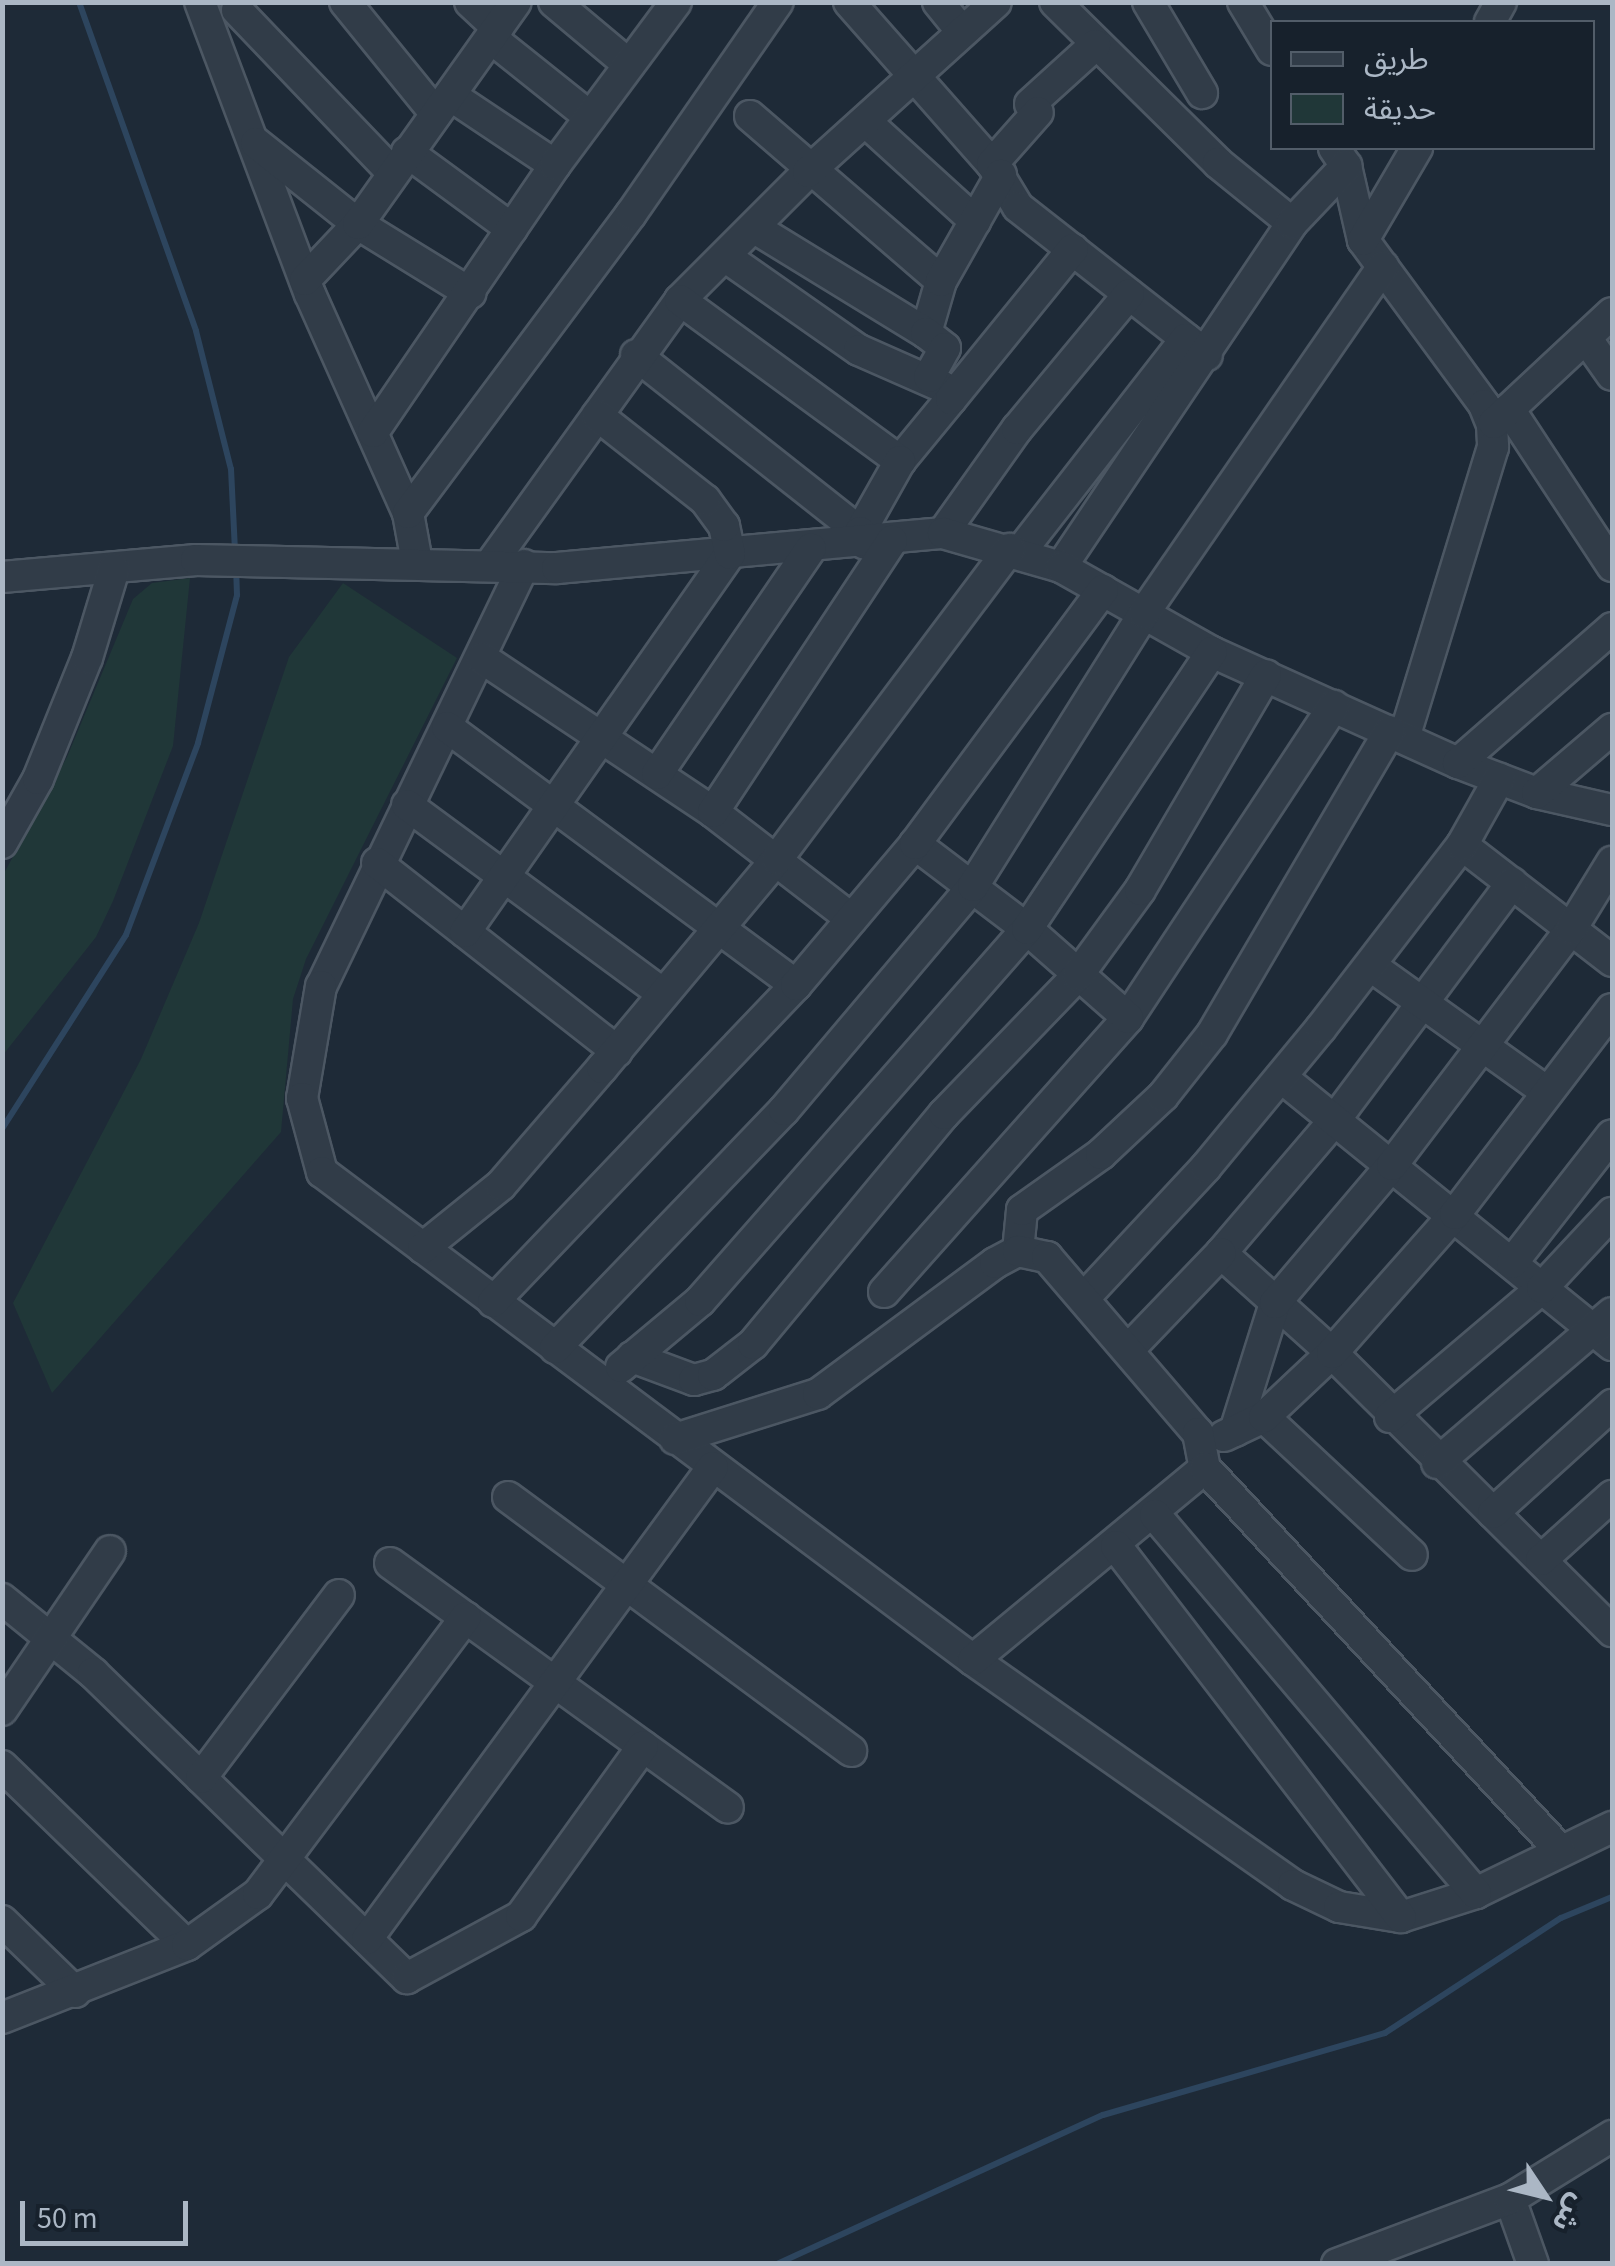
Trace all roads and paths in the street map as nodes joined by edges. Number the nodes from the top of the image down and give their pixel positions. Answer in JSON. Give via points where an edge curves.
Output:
{"nodes":[{"id":1,"x":345,"y":2,"type":"edge"},
{"id":2,"x":470,"y":2,"type":"edge"},
{"id":3,"x":516,"y":2,"type":"edge"},
{"id":4,"x":554,"y":2,"type":"edge"},
{"id":5,"x":676,"y":2,"type":"edge"},
{"id":6,"x":778,"y":2,"type":"edge"},
{"id":7,"x":849,"y":2,"type":"edge"},
{"id":8,"x":938,"y":2,"type":"edge"},
{"id":9,"x":996,"y":2,"type":"edge"},
{"id":10,"x":1056,"y":2,"type":"edge"},
{"id":11,"x":1148,"y":2,"type":"edge"},
{"id":12,"x":1243,"y":2,"type":"edge"},
{"id":13,"x":242,"y":6,"type":"edge"},
{"id":14,"x":206,"y":17,"type":"edge"},
{"id":15,"x":961,"y":30,"type":"junction"},
{"id":16,"x":494,"y":33,"type":"junction"},
{"id":17,"x":1095,"y":46,"type":"junction"},
{"id":18,"x":1270,"y":47,"type":"edge"},
{"id":19,"x":628,"y":64,"type":"junction"},
{"id":20,"x":918,"y":75,"type":"junction"},
{"id":21,"x":1202,"y":93,"type":"dead end"},
{"id":22,"x":443,"y":104,"type":"junction"},
{"id":23,"x":750,"y":116,"type":"dead end"},
{"id":24,"x":590,"y":117,"type":"junction"},
{"id":25,"x":865,"y":121,"type":"junction"},
{"id":26,"x":254,"y":140,"type":"junction"},
{"id":27,"x":1416,"y":150,"type":"edge"},
{"id":28,"x":1340,"y":157,"type":"edge"},
{"id":29,"x":400,"y":162,"type":"junction"},
{"id":30,"x":556,"y":165,"type":"junction"},
{"id":31,"x":997,"y":169,"type":"junction"},
{"id":32,"x":808,"y":172,"type":"junction"},
{"id":33,"x":975,"y":220,"type":"junction"},
{"id":34,"x":1292,"y":222,"type":"junction"},
{"id":35,"x":358,"y":224,"type":"junction"},
{"id":36,"x":512,"y":229,"type":"junction"},
{"id":37,"x":756,"y":229,"type":"junction"},
{"id":38,"x":1363,"y":240,"type":"junction"},
{"id":39,"x":1073,"y":248,"type":"junction"},
{"id":40,"x":726,"y":257,"type":"junction"},
{"id":41,"x":1383,"y":267,"type":"junction"},
{"id":42,"x":305,"y":280,"type":"junction"},
{"id":43,"x":942,"y":281,"type":"junction"},
{"id":44,"x":470,"y":293,"type":"junction"},
{"id":45,"x":1128,"y":294,"type":"junction"},
{"id":46,"x":680,"y":300,"type":"junction"},
{"id":47,"x":1612,"y":313,"type":"edge"},
{"id":48,"x":926,"y":333,"type":"junction"},
{"id":49,"x":1586,"y":338,"type":"junction"},
{"id":50,"x":1196,"y":347,"type":"junction"},
{"id":51,"x":636,"y":355,"type":"junction"},
{"id":52,"x":1612,"y":376,"type":"edge"},
{"id":53,"x":929,"y":377,"type":"junction"},
{"id":54,"x":950,"y":399,"type":"junction"},
{"id":55,"x":596,"y":415,"type":"junction"},
{"id":56,"x":1500,"y":417,"type":"junction"},
{"id":57,"x":373,"y":432,"type":"junction"},
{"id":58,"x":900,"y":461,"type":"junction"},
{"id":59,"x":408,"y":512,"type":"junction"},
{"id":60,"x":944,"y":533,"type":"junction"},
{"id":61,"x":872,"y":539,"type":"junction"},
{"id":62,"x":811,"y":548,"type":"junction"},
{"id":63,"x":1015,"y":550,"type":"junction"},
{"id":64,"x":730,"y":554,"type":"junction"},
{"id":65,"x":417,"y":562,"type":"junction"},
{"id":66,"x":492,"y":562,"type":"junction"},
{"id":67,"x":524,"y":565,"type":"junction"},
{"id":68,"x":1612,"y":566,"type":"edge"},
{"id":69,"x":1061,"y":567,"type":"junction"},
{"id":70,"x":114,"y":569,"type":"junction"},
{"id":71,"x":2,"y":576,"type":"edge"},
{"id":72,"x":1103,"y":590,"type":"junction"},
{"id":73,"x":1144,"y":614,"type":"junction"},
{"id":74,"x":1612,"y":628,"type":"edge"},
{"id":75,"x":1212,"y":652,"type":"junction"},
{"id":76,"x":482,"y":658,"type":"junction"},
{"id":77,"x":1266,"y":675,"type":"junction"},
{"id":78,"x":1334,"y":706,"type":"junction"},
{"id":79,"x":446,"y":727,"type":"junction"},
{"id":80,"x":1612,"y":729,"type":"edge"},
{"id":81,"x":1397,"y":734,"type":"junction"},
{"id":82,"x":601,"y":737,"type":"junction"},
{"id":83,"x":1458,"y":763,"type":"junction"},
{"id":84,"x":657,"y":774,"type":"junction"},
{"id":85,"x":1500,"y":779,"type":"junction"},
{"id":86,"x":1536,"y":793,"type":"junction"},
{"id":87,"x":407,"y":804,"type":"junction"},
{"id":88,"x":553,"y":806,"type":"junction"},
{"id":89,"x":1612,"y":810,"type":"edge"},
{"id":90,"x":713,"y":812,"type":"junction"},
{"id":91,"x":2,"y":843,"type":"edge"},
{"id":92,"x":914,"y":844,"type":"junction"},
{"id":93,"x":1462,"y":845,"type":"junction"},
{"id":94,"x":777,"y":859,"type":"junction"},
{"id":95,"x":1612,"y":862,"type":"edge"},
{"id":96,"x":377,"y":863,"type":"junction"},
{"id":97,"x":504,"y":875,"type":"junction"},
{"id":98,"x":1512,"y":883,"type":"junction"},
{"id":99,"x":973,"y":886,"type":"junction"},
{"id":100,"x":852,"y":919,"type":"junction"},
{"id":101,"x":719,"y":924,"type":"junction"},
{"id":102,"x":1028,"y":929,"type":"junction"},
{"id":103,"x":1570,"y":930,"type":"junction"},
{"id":104,"x":465,"y":932,"type":"junction"},
{"id":105,"x":1612,"y":961,"type":"edge"},
{"id":106,"x":1371,"y":966,"type":"junction"},
{"id":107,"x":1078,"y":975,"type":"junction"},
{"id":108,"x":796,"y":986,"type":"junction"},
{"id":109,"x":663,"y":994,"type":"junction"},
{"id":110,"x":1422,"y":1004,"type":"junction"},
{"id":111,"x":1128,"y":1018,"type":"junction"},
{"id":112,"x":1609,"y":1022,"type":"edge"},
{"id":113,"x":1484,"y":1043,"type":"junction"},
{"id":114,"x":617,"y":1050,"type":"junction"},
{"id":115,"x":1281,"y":1077,"type":"junction"},
{"id":116,"x":1547,"y":1092,"type":"junction"},
{"id":117,"x":1333,"y":1122,"type":"junction"},
{"id":118,"x":1612,"y":1136,"type":"edge"},
{"id":119,"x":1392,"y":1165,"type":"junction"},
{"id":120,"x":1612,"y":1213,"type":"edge"},
{"id":121,"x":1454,"y":1214,"type":"junction"},
{"id":122,"x":423,"y":1248,"type":"junction"},
{"id":123,"x":1018,"y":1252,"type":"junction"},
{"id":124,"x":1221,"y":1253,"type":"junction"},
{"id":125,"x":1512,"y":1264,"type":"junction"},
{"id":126,"x":1542,"y":1288,"type":"junction"},
{"id":127,"x":884,"y":1292,"type":"dead end"},
{"id":128,"x":1084,"y":1298,"type":"junction"},
{"id":129,"x":493,"y":1302,"type":"junction"},
{"id":130,"x":1274,"y":1303,"type":"junction"},
{"id":131,"x":1607,"y":1330,"type":"edge"},
{"id":132,"x":555,"y":1348,"type":"junction"},
{"id":133,"x":1128,"y":1350,"type":"junction"},
{"id":134,"x":1332,"y":1353,"type":"junction"},
{"id":135,"x":632,"y":1357,"type":"junction"},
{"id":136,"x":601,"y":1385,"type":"junction"},
{"id":137,"x":1612,"y":1405,"type":"edge"},
{"id":138,"x":1264,"y":1417,"type":"junction"},
{"id":139,"x":1390,"y":1417,"type":"junction"},
{"id":140,"x":1235,"y":1431,"type":"junction"},
{"id":141,"x":675,"y":1439,"type":"junction"},
{"id":142,"x":1205,"y":1456,"type":"junction"},
{"id":143,"x":1437,"y":1462,"type":"junction"},
{"id":144,"x":713,"y":1467,"type":"junction"},
{"id":145,"x":1612,"y":1496,"type":"edge"},
{"id":146,"x":508,"y":1497,"type":"dead end"},
{"id":147,"x":1494,"y":1513,"type":"junction"},
{"id":148,"x":1155,"y":1515,"type":"junction"},
{"id":149,"x":1116,"y":1546,"type":"junction"},
{"id":150,"x":110,"y":1552,"type":"dead end"},
{"id":151,"x":1412,"y":1555,"type":"dead end"},
{"id":152,"x":1541,"y":1560,"type":"junction"},
{"id":153,"x":390,"y":1563,"type":"dead end"},
{"id":154,"x":627,"y":1584,"type":"junction"},
{"id":155,"x":339,"y":1595,"type":"dead end"},
{"id":156,"x":2,"y":1599,"type":"edge"},
{"id":157,"x":1606,"y":1612,"type":"edge"},
{"id":158,"x":466,"y":1617,"type":"junction"},
{"id":159,"x":51,"y":1634,"type":"junction"},
{"id":160,"x":973,"y":1660,"type":"junction"},
{"id":161,"x":556,"y":1682,"type":"junction"},
{"id":162,"x":2,"y":1710,"type":"edge"},
{"id":163,"x":644,"y":1746,"type":"junction"},
{"id":164,"x":850,"y":1751,"type":"dead end"},
{"id":165,"x":2,"y":1766,"type":"edge"},
{"id":166,"x":201,"y":1778,"type":"junction"},
{"id":167,"x":728,"y":1808,"type":"dead end"},
{"id":168,"x":1612,"y":1827,"type":"edge"},
{"id":169,"x":1560,"y":1850,"type":"junction"},
{"id":170,"x":288,"y":1862,"type":"junction"},
{"id":171,"x":1476,"y":1893,"type":"junction"},
{"id":172,"x":1401,"y":1917,"type":"junction"},
{"id":173,"x":2,"y":1921,"type":"edge"},
{"id":174,"x":366,"y":1938,"type":"junction"},
{"id":175,"x":187,"y":1945,"type":"junction"},
{"id":176,"x":75,"y":1992,"type":"junction"},
{"id":177,"x":2,"y":2018,"type":"edge"},
{"id":178,"x":1612,"y":2136,"type":"edge"},
{"id":179,"x":1510,"y":2199,"type":"junction"},
{"id":180,"x":1336,"y":2264,"type":"edge"},
{"id":181,"x":1533,"y":2264,"type":"edge"}],
"edges":[{"from":1,"to":22,"type":"street"},
{"from":2,"to":16,"type":"street"},
{"from":3,"to":16,"type":"street"},
{"from":4,"to":19,"type":"street"},
{"from":5,"to":19,"type":"street"},
{"from":6,"to":59,"type":"street","via":[[631,214]]},
{"from":7,"to":20,"type":"street"},
{"from":8,"to":15,"type":"street"},
{"from":9,"to":15,"type":"street"},
{"from":10,"to":17,"type":"street"},
{"from":11,"to":21,"type":"street"},
{"from":12,"to":18,"type":"street"},
{"from":13,"to":14,"type":"street"},
{"from":13,"to":29,"type":"street"},
{"from":14,"to":26,"type":"street"},
{"from":15,"to":20,"type":"street"},
{"from":16,"to":22,"type":"street"},
{"from":16,"to":24,"type":"street"},
{"from":17,"to":31,"type":"street","via":[[1034,108]]},
{"from":17,"to":34,"type":"street","via":[[1218,163]]},
{"from":19,"to":24,"type":"street"},
{"from":20,"to":25,"type":"street"},
{"from":20,"to":31,"type":"street"},
{"from":22,"to":29,"type":"street"},
{"from":22,"to":30,"type":"street"},
{"from":23,"to":32,"type":"street"},
{"from":24,"to":30,"type":"street"},
{"from":25,"to":32,"type":"street"},
{"from":25,"to":33,"type":"street"},
{"from":26,"to":35,"type":"street"},
{"from":26,"to":42,"type":"street"},
{"from":27,"to":38,"type":"street"},
{"from":28,"to":34,"type":"street"},
{"from":28,"to":38,"type":"street"},
{"from":29,"to":35,"type":"street"},
{"from":29,"to":36,"type":"street"},
{"from":30,"to":36,"type":"street"},
{"from":31,"to":33,"type":"street"},
{"from":31,"to":39,"type":"street","via":[[1018,206]]},
{"from":32,"to":37,"type":"street"},
{"from":32,"to":43,"type":"street"},
{"from":33,"to":43,"type":"street"},
{"from":34,"to":50,"type":"street"},
{"from":35,"to":42,"type":"street"},
{"from":35,"to":44,"type":"street"},
{"from":36,"to":44,"type":"street"},
{"from":37,"to":40,"type":"street"},
{"from":37,"to":48,"type":"street"},
{"from":38,"to":41,"type":"street"},
{"from":39,"to":45,"type":"street"},
{"from":39,"to":54,"type":"street"},
{"from":40,"to":46,"type":"street"},
{"from":40,"to":53,"type":"street","via":[[859,350]]},
{"from":41,"to":56,"type":"street","via":[[1484,405]]},
{"from":41,"to":73,"type":"street"},
{"from":42,"to":57,"type":"street"},
{"from":43,"to":48,"type":"street"},
{"from":44,"to":57,"type":"street"},
{"from":45,"to":50,"type":"street"},
{"from":45,"to":60,"type":"street"},
{"from":46,"to":51,"type":"street"},
{"from":46,"to":58,"type":"street"},
{"from":47,"to":49,"type":"street"},
{"from":48,"to":53,"type":"street","via":[[945,348]]},
{"from":49,"to":52,"type":"street"},
{"from":49,"to":56,"type":"street"},
{"from":50,"to":63,"type":"street"},
{"from":50,"to":69,"type":"street"},
{"from":51,"to":55,"type":"street"},
{"from":51,"to":61,"type":"street"},
{"from":53,"to":54,"type":"street"},
{"from":54,"to":58,"type":"street"},
{"from":55,"to":64,"type":"street","via":[[705,500],[724,526]]},
{"from":55,"to":66,"type":"street"},
{"from":56,"to":68,"type":"street"},
{"from":56,"to":81,"type":"street"},
{"from":57,"to":59,"type":"street"},
{"from":58,"to":61,"type":"street"},
{"from":59,"to":65,"type":"street"},
{"from":60,"to":61,"type":"street"},
{"from":60,"to":63,"type":"street"},
{"from":61,"to":62,"type":"street"},
{"from":61,"to":90,"type":"street"},
{"from":62,"to":64,"type":"street"},
{"from":62,"to":84,"type":"street"},
{"from":63,"to":69,"type":"street"},
{"from":63,"to":94,"type":"street"},
{"from":64,"to":67,"type":"street"},
{"from":64,"to":82,"type":"street"},
{"from":65,"to":66,"type":"street"},
{"from":65,"to":70,"type":"street","via":[[276,567],[196,560]]},
{"from":66,"to":67,"type":"street"},
{"from":67,"to":76,"type":"street"},
{"from":69,"to":72,"type":"street"},
{"from":70,"to":71,"type":"street"},
{"from":70,"to":91,"type":"street","via":[[74,693]]},
{"from":72,"to":73,"type":"street"},
{"from":72,"to":92,"type":"street"},
{"from":73,"to":75,"type":"street"},
{"from":73,"to":99,"type":"street"},
{"from":74,"to":83,"type":"street"},
{"from":75,"to":77,"type":"street"},
{"from":75,"to":102,"type":"street"},
{"from":76,"to":79,"type":"street"},
{"from":76,"to":82,"type":"street"},
{"from":77,"to":78,"type":"street"},
{"from":77,"to":107,"type":"street","via":[[1140,890]]},
{"from":78,"to":81,"type":"street"},
{"from":78,"to":111,"type":"street"},
{"from":79,"to":87,"type":"street"},
{"from":79,"to":88,"type":"street"},
{"from":80,"to":86,"type":"street"},
{"from":81,"to":83,"type":"street"},
{"from":81,"to":123,"type":"street","via":[[1212,1034],[1163,1096],[1101,1154],[1022,1210]]},
{"from":82,"to":84,"type":"street"},
{"from":82,"to":88,"type":"street"},
{"from":83,"to":85,"type":"street"},
{"from":84,"to":90,"type":"street"},
{"from":85,"to":86,"type":"street"},
{"from":85,"to":93,"type":"street"},
{"from":86,"to":89,"type":"street"},
{"from":87,"to":96,"type":"street"},
{"from":87,"to":97,"type":"street"},
{"from":88,"to":97,"type":"street"},
{"from":88,"to":101,"type":"street"},
{"from":90,"to":94,"type":"street"},
{"from":92,"to":99,"type":"street"},
{"from":92,"to":100,"type":"street"},
{"from":93,"to":98,"type":"street"},
{"from":93,"to":106,"type":"street"},
{"from":94,"to":100,"type":"street"},
{"from":94,"to":101,"type":"street"},
{"from":95,"to":103,"type":"street"},
{"from":96,"to":104,"type":"street"},
{"from":96,"to":122,"type":"street","via":[[321,986],[302,1098],[322,1172]]},
{"from":97,"to":104,"type":"street"},
{"from":97,"to":109,"type":"street"},
{"from":98,"to":103,"type":"street"},
{"from":98,"to":110,"type":"street"},
{"from":99,"to":102,"type":"street"},
{"from":99,"to":132,"type":"street","via":[[784,1110]]},
{"from":100,"to":108,"type":"street"},
{"from":101,"to":108,"type":"street"},
{"from":101,"to":109,"type":"street"},
{"from":102,"to":107,"type":"street"},
{"from":102,"to":135,"type":"street","via":[[700,1300]]},
{"from":103,"to":105,"type":"street"},
{"from":103,"to":113,"type":"street"},
{"from":104,"to":114,"type":"street"},
{"from":106,"to":110,"type":"street"},
{"from":106,"to":115,"type":"street"},
{"from":107,"to":111,"type":"street"},
{"from":107,"to":135,"type":"street","via":[[944,1114],[754,1344],[713,1375],[694,1380]]},
{"from":108,"to":129,"type":"street"},
{"from":109,"to":114,"type":"street"},
{"from":110,"to":113,"type":"street"},
{"from":110,"to":117,"type":"street"},
{"from":111,"to":127,"type":"street"},
{"from":112,"to":116,"type":"street"},
{"from":113,"to":116,"type":"street"},
{"from":113,"to":119,"type":"street"},
{"from":114,"to":122,"type":"street","via":[[501,1185]]},
{"from":115,"to":117,"type":"street"},
{"from":115,"to":128,"type":"street"},
{"from":116,"to":121,"type":"street"},
{"from":117,"to":119,"type":"street"},
{"from":117,"to":124,"type":"street"},
{"from":118,"to":125,"type":"street"},
{"from":119,"to":121,"type":"street"},
{"from":119,"to":130,"type":"street"},
{"from":120,"to":126,"type":"street"},
{"from":121,"to":125,"type":"street"},
{"from":121,"to":134,"type":"street"},
{"from":122,"to":129,"type":"street"},
{"from":123,"to":128,"type":"street","via":[[1047,1257]]},
{"from":123,"to":141,"type":"street","via":[[818,1394]]},
{"from":124,"to":130,"type":"street"},
{"from":124,"to":133,"type":"street"},
{"from":125,"to":126,"type":"street"},
{"from":126,"to":131,"type":"street"},
{"from":126,"to":139,"type":"street"},
{"from":128,"to":133,"type":"street"},
{"from":129,"to":132,"type":"street"},
{"from":130,"to":134,"type":"street"},
{"from":130,"to":140,"type":"street"},
{"from":131,"to":143,"type":"street"},
{"from":132,"to":136,"type":"street"},
{"from":133,"to":142,"type":"street"},
{"from":134,"to":138,"type":"street"},
{"from":134,"to":139,"type":"street"},
{"from":135,"to":136,"type":"street"},
{"from":136,"to":141,"type":"street"},
{"from":137,"to":147,"type":"street"},
{"from":138,"to":140,"type":"street"},
{"from":138,"to":151,"type":"street"},
{"from":139,"to":143,"type":"street"},
{"from":140,"to":142,"type":"street"},
{"from":141,"to":144,"type":"street"},
{"from":142,"to":148,"type":"street"},
{"from":142,"to":169,"type":"street"},
{"from":143,"to":147,"type":"street"},
{"from":144,"to":154,"type":"street"},
{"from":144,"to":160,"type":"street"},
{"from":145,"to":152,"type":"street"},
{"from":146,"to":154,"type":"street"},
{"from":147,"to":152,"type":"street"},
{"from":148,"to":149,"type":"street"},
{"from":148,"to":171,"type":"street"},
{"from":149,"to":160,"type":"street"},
{"from":149,"to":172,"type":"street"},
{"from":150,"to":159,"type":"street"},
{"from":152,"to":157,"type":"street"},
{"from":153,"to":158,"type":"street"},
{"from":154,"to":161,"type":"street"},
{"from":154,"to":164,"type":"street"},
{"from":155,"to":166,"type":"street"},
{"from":156,"to":159,"type":"street"},
{"from":158,"to":161,"type":"street"},
{"from":158,"to":170,"type":"street"},
{"from":159,"to":162,"type":"street"},
{"from":159,"to":166,"type":"street"},
{"from":160,"to":172,"type":"street","via":[[1293,1885],[1340,1907]]},
{"from":161,"to":163,"type":"street"},
{"from":161,"to":174,"type":"street"},
{"from":163,"to":167,"type":"street"},
{"from":163,"to":174,"type":"street","via":[[521,1916],[407,1978]]},
{"from":165,"to":175,"type":"street"},
{"from":166,"to":170,"type":"street"},
{"from":168,"to":169,"type":"street"},
{"from":169,"to":171,"type":"street"},
{"from":170,"to":174,"type":"street"},
{"from":170,"to":175,"type":"street","via":[[258,1894]]},
{"from":171,"to":172,"type":"street"},
{"from":173,"to":176,"type":"street"},
{"from":175,"to":176,"type":"street"},
{"from":176,"to":177,"type":"street"},
{"from":178,"to":179,"type":"street"},
{"from":179,"to":180,"type":"street"},
{"from":179,"to":181,"type":"street"}]}
